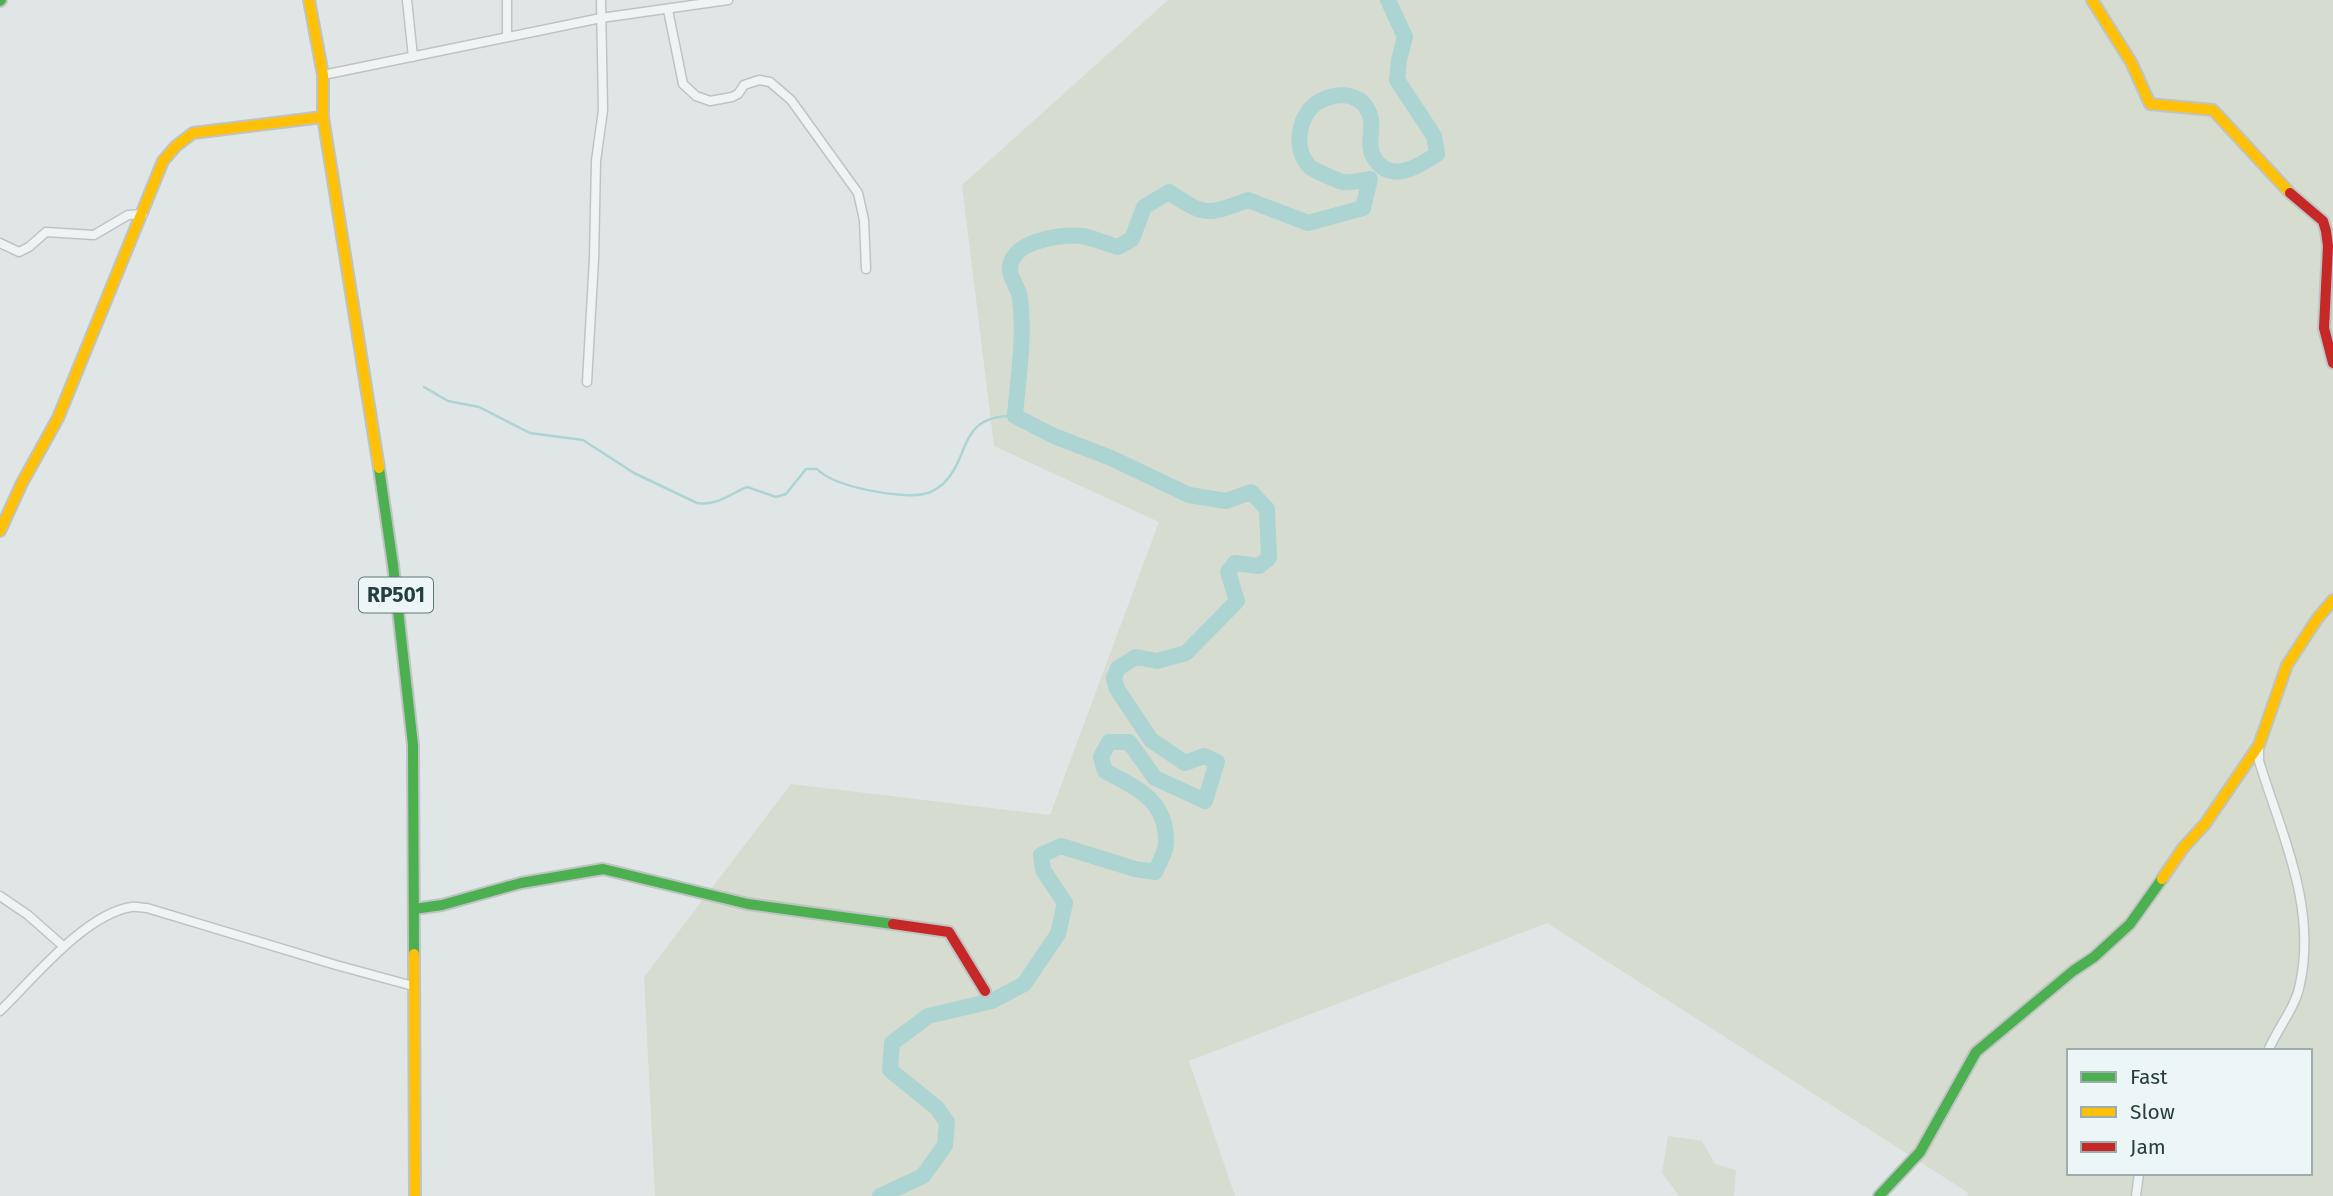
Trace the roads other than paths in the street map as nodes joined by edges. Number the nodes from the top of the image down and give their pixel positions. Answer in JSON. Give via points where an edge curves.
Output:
{"nodes":[{"id":1,"x":309,"y":0,"type":"edge"},
{"id":2,"x":407,"y":0,"type":"edge"},
{"id":3,"x":507,"y":0,"type":"edge"},
{"id":4,"x":601,"y":0,"type":"edge"},
{"id":5,"x":728,"y":0,"type":"edge"},
{"id":6,"x":2092,"y":0,"type":"edge"},
{"id":7,"x":696,"y":3,"type":"edge"},
{"id":8,"x":668,"y":10,"type":"junction"},
{"id":9,"x":601,"y":18,"type":"junction"},
{"id":10,"x":507,"y":37,"type":"junction"},
{"id":11,"x":413,"y":57,"type":"junction"},
{"id":12,"x":323,"y":75,"type":"junction"},
{"id":13,"x":323,"y":117,"type":"junction"},
{"id":14,"x":143,"y":214,"type":"junction"},
{"id":15,"x":0,"y":243,"type":"edge"},
{"id":16,"x":866,"y":269,"type":"dead end"},
{"id":17,"x":2333,"y":363,"type":"edge"},
{"id":18,"x":587,"y":382,"type":"dead end"},
{"id":19,"x":0,"y":531,"type":"edge"},
{"id":20,"x":2333,"y":600,"type":"edge"},
{"id":21,"x":2259,"y":745,"type":"junction"},
{"id":22,"x":0,"y":896,"type":"edge"},
{"id":23,"x":414,"y":909,"type":"junction"},
{"id":24,"x":63,"y":946,"type":"junction"},
{"id":25,"x":413,"y":985,"type":"junction"},
{"id":26,"x":985,"y":991,"type":"dead end"},
{"id":27,"x":0,"y":1012,"type":"edge"},
{"id":28,"x":2269,"y":1049,"type":"edge"},
{"id":29,"x":2139,"y":1175,"type":"edge"},
{"id":30,"x":415,"y":1196,"type":"edge"},
{"id":31,"x":1878,"y":1196,"type":"edge"},
{"id":32,"x":2136,"y":1196,"type":"edge"}],
"edges":[{"from":1,"to":12,"type":"street","number":"RP501"},
{"from":2,"to":11,"type":"street"},
{"from":3,"to":10,"type":"street"},
{"from":4,"to":9,"type":"street"},
{"from":5,"to":7,"type":"street"},
{"from":6,"to":17,"type":"street","via":[[2131,62],[2150,104],[2213,110],[2288,191],[2323,221],[2328,246],[2324,328]]},
{"from":7,"to":8,"type":"street"},
{"from":8,"to":9,"type":"street"},
{"from":8,"to":16,"type":"street","via":[[683,84],[690,91],[703,99],[718,100],[760,80],[770,82],[790,100],[858,193]]},
{"from":9,"to":10,"type":"street"},
{"from":9,"to":18,"type":"street","via":[[603,110],[596,161]]},
{"from":10,"to":11,"type":"street"},
{"from":11,"to":12,"type":"street"},
{"from":12,"to":13,"type":"street","number":"RP501"},
{"from":13,"to":14,"type":"street","via":[[193,134],[163,161]]},
{"from":13,"to":23,"type":"street","number":"RP501","via":[[393,565],[413,745]]},
{"from":14,"to":15,"type":"street","via":[[128,215],[94,235],[46,232],[19,252]]},
{"from":14,"to":19,"type":"street","via":[[58,418]]},
{"from":20,"to":21,"type":"street","via":[[2287,665]]},
{"from":21,"to":28,"type":"street","via":[[2259,761],[2295,869],[2305,930],[2300,985]]},
{"from":21,"to":31,"type":"street","via":[[2130,924],[1976,1052],[1920,1152]]},
{"from":22,"to":24,"type":"street"},
{"from":23,"to":25,"type":"street","number":"RP501"},
{"from":23,"to":26,"type":"street","via":[[603,869],[748,904],[949,932]]},
{"from":24,"to":25,"type":"street","via":[[103,918],[132,906]]},
{"from":24,"to":27,"type":"street"},
{"from":25,"to":30,"type":"street","number":"RP501"},
{"from":29,"to":32,"type":"street"}]}
